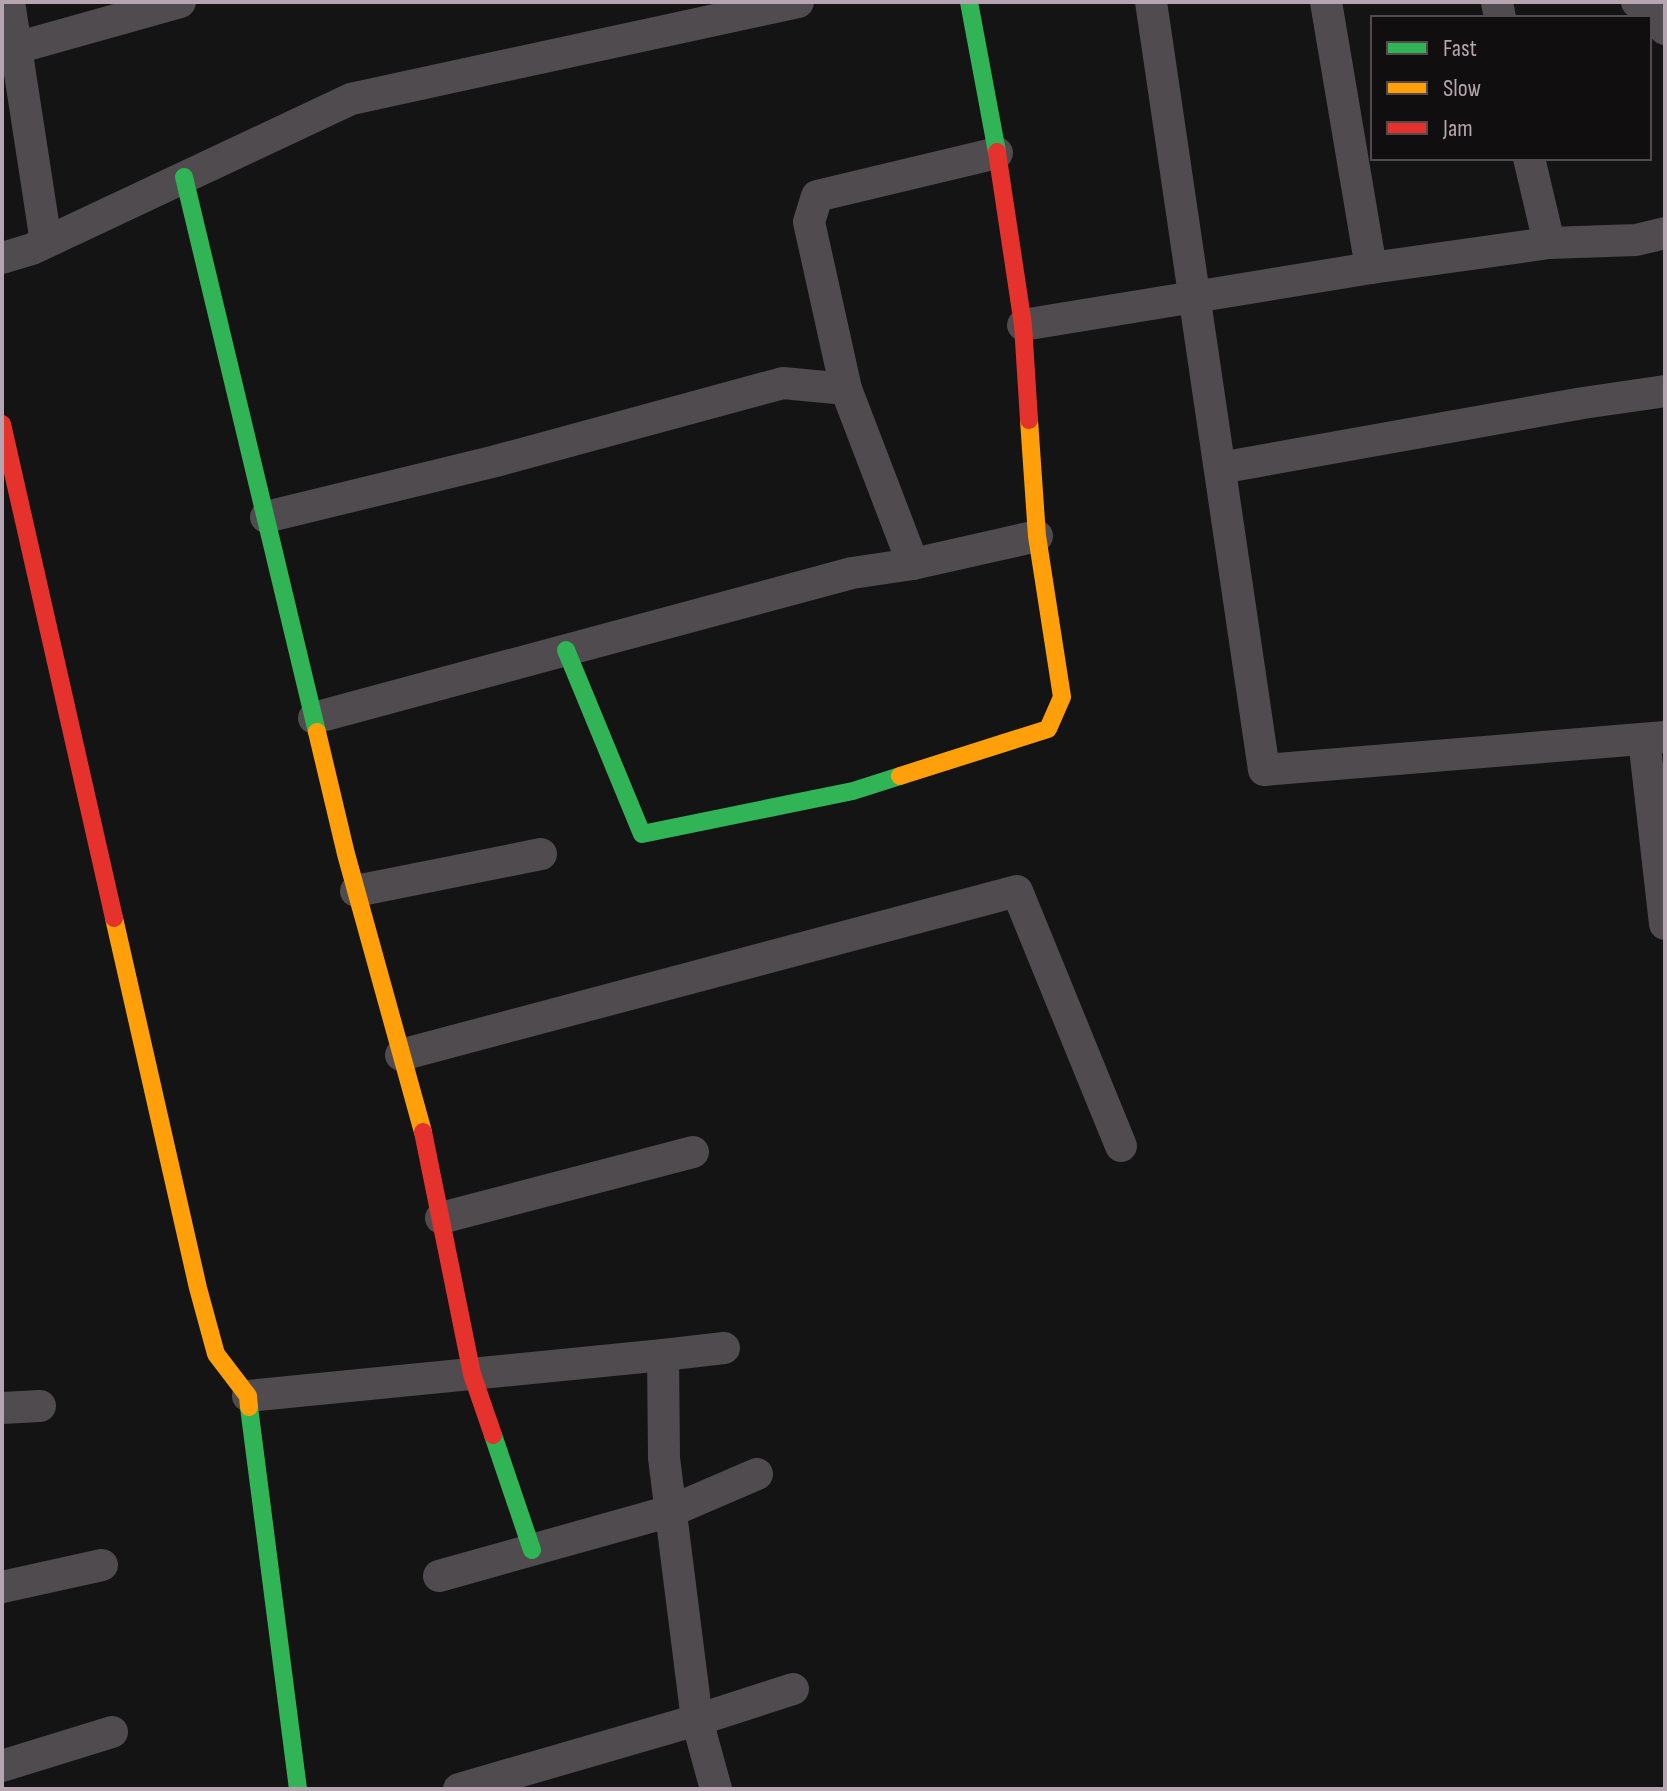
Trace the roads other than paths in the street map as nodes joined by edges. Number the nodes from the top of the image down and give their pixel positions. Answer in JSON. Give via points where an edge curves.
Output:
{"nodes":[{"id":1,"x":9,"y":2,"type":"edge"},
{"id":2,"x":180,"y":2,"type":"edge"},
{"id":3,"x":798,"y":2,"type":"edge"},
{"id":4,"x":969,"y":2,"type":"edge"},
{"id":5,"x":1151,"y":2,"type":"edge"},
{"id":6,"x":1326,"y":2,"type":"edge"},
{"id":7,"x":1637,"y":2,"type":"edge"},
{"id":8,"x":687,"y":14,"type":"edge"},
{"id":9,"x":1665,"y":29,"type":"edge"},
{"id":10,"x":16,"y":48,"type":"junction"},
{"id":11,"x":997,"y":153,"type":"junction"},
{"id":12,"x":1529,"y":160,"type":"edge"},
{"id":13,"x":184,"y":177,"type":"junction"},
{"id":14,"x":1665,"y":233,"type":"edge"},
{"id":15,"x":46,"y":242,"type":"junction"},
{"id":16,"x":1549,"y":243,"type":"junction"},
{"id":17,"x":2,"y":258,"type":"edge"},
{"id":18,"x":1371,"y":268,"type":"junction"},
{"id":19,"x":1194,"y":296,"type":"junction"},
{"id":20,"x":1023,"y":325,"type":"junction"},
{"id":21,"x":846,"y":389,"type":"junction"},
{"id":22,"x":1665,"y":391,"type":"edge"},
{"id":23,"x":2,"y":424,"type":"edge"},
{"id":24,"x":1220,"y":468,"type":"junction"},
{"id":25,"x":266,"y":517,"type":"junction"},
{"id":26,"x":1037,"y":536,"type":"junction"},
{"id":27,"x":913,"y":564,"type":"junction"},
{"id":28,"x":566,"y":650,"type":"junction"},
{"id":29,"x":314,"y":718,"type":"junction"},
{"id":30,"x":1654,"y":738,"type":"edge"},
{"id":31,"x":541,"y":854,"type":"dead end"},
{"id":32,"x":356,"y":891,"type":"junction"},
{"id":33,"x":1665,"y":924,"type":"edge"},
{"id":34,"x":401,"y":1055,"type":"junction"},
{"id":35,"x":1121,"y":1146,"type":"dead end"},
{"id":36,"x":693,"y":1152,"type":"dead end"},
{"id":37,"x":441,"y":1218,"type":"junction"},
{"id":38,"x":724,"y":1348,"type":"dead end"},
{"id":39,"x":663,"y":1355,"type":"junction"},
{"id":40,"x":472,"y":1374,"type":"junction"},
{"id":41,"x":248,"y":1396,"type":"junction"},
{"id":42,"x":40,"y":1406,"type":"dead end"},
{"id":43,"x":2,"y":1408,"type":"edge"},
{"id":44,"x":757,"y":1474,"type":"dead end"},
{"id":45,"x":671,"y":1511,"type":"junction"},
{"id":46,"x":532,"y":1550,"type":"junction"},
{"id":47,"x":102,"y":1565,"type":"dead end"},
{"id":48,"x":439,"y":1576,"type":"dead end"},
{"id":49,"x":2,"y":1587,"type":"edge"},
{"id":50,"x":793,"y":1689,"type":"dead end"},
{"id":51,"x":697,"y":1720,"type":"junction"},
{"id":52,"x":112,"y":1732,"type":"dead end"},
{"id":53,"x":2,"y":1766,"type":"edge"},
{"id":54,"x":298,"y":1789,"type":"edge"},
{"id":55,"x":459,"y":1789,"type":"edge"},
{"id":56,"x":716,"y":1789,"type":"edge"}],
"edges":[{"from":1,"to":10,"type":"street"},
{"from":2,"to":10,"type":"street"},
{"from":3,"to":8,"type":"street"},
{"from":4,"to":11,"type":"street"},
{"from":5,"to":19,"type":"street"},
{"from":6,"to":18,"type":"street"},
{"from":7,"to":9,"type":"street"},
{"from":8,"to":13,"type":"street","via":[[351,99]]},
{"from":10,"to":15,"type":"street"},
{"from":11,"to":20,"type":"street"},
{"from":11,"to":21,"type":"street","via":[[817,196],[809,222]]},
{"from":12,"to":16,"type":"street"},
{"from":13,"to":15,"type":"street"},
{"from":13,"to":25,"type":"street"},
{"from":14,"to":16,"type":"street","via":[[1636,240]]},
{"from":15,"to":17,"type":"street"},
{"from":16,"to":18,"type":"street"},
{"from":18,"to":19,"type":"street"},
{"from":19,"to":20,"type":"street"},
{"from":19,"to":24,"type":"street"},
{"from":20,"to":26,"type":"street"},
{"from":21,"to":25,"type":"street","via":[[783,383]]},
{"from":21,"to":27,"type":"street"},
{"from":22,"to":24,"type":"street"},
{"from":23,"to":41,"type":"street","via":[[198,1288],[216,1354]]},
{"from":24,"to":30,"type":"street","via":[[1264,770]]},
{"from":25,"to":29,"type":"street"},
{"from":26,"to":27,"type":"street"},
{"from":26,"to":28,"type":"street","via":[[1062,697],[1048,729],[853,791],[642,834]]},
{"from":27,"to":28,"type":"street","via":[[852,573]]},
{"from":28,"to":29,"type":"street"},
{"from":29,"to":32,"type":"street"},
{"from":30,"to":33,"type":"street"},
{"from":31,"to":32,"type":"street"},
{"from":32,"to":34,"type":"street"},
{"from":34,"to":35,"type":"street","via":[[1017,891]]},
{"from":34,"to":37,"type":"street"},
{"from":36,"to":37,"type":"street"},
{"from":37,"to":40,"type":"street"},
{"from":38,"to":39,"type":"street"},
{"from":39,"to":40,"type":"street"},
{"from":39,"to":45,"type":"street","via":[[664,1458]]},
{"from":40,"to":41,"type":"street"},
{"from":40,"to":46,"type":"street"},
{"from":41,"to":54,"type":"street"},
{"from":42,"to":43,"type":"street"},
{"from":44,"to":45,"type":"street"},
{"from":45,"to":46,"type":"street"},
{"from":45,"to":51,"type":"street"},
{"from":46,"to":48,"type":"street"},
{"from":47,"to":49,"type":"street"},
{"from":50,"to":51,"type":"street"},
{"from":51,"to":55,"type":"street"},
{"from":51,"to":56,"type":"street"},
{"from":52,"to":53,"type":"street"}]}
